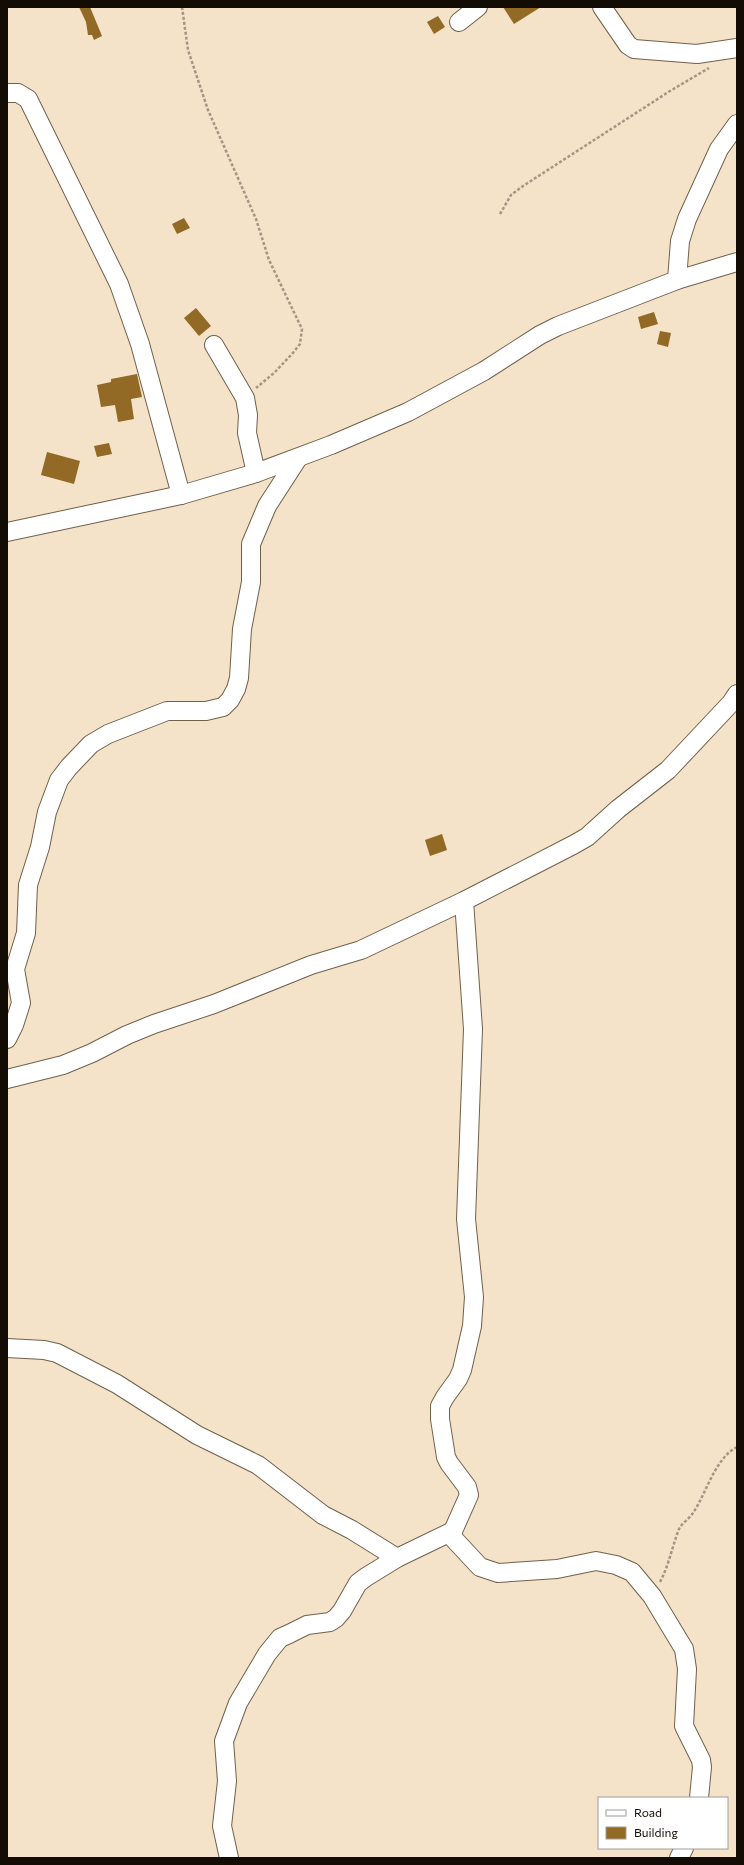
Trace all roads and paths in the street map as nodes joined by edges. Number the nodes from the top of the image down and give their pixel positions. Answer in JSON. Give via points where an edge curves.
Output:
{"nodes":[{"id":1,"x":182,"y":7,"type":"edge"},
{"id":2,"x":478,"y":7,"type":"edge"},
{"id":3,"x":602,"y":7,"type":"edge"},
{"id":4,"x":459,"y":22,"type":"dead end"},
{"id":5,"x":737,"y":48,"type":"edge"},
{"id":6,"x":715,"y":64,"type":"dead end"},
{"id":7,"x":7,"y":93,"type":"edge"},
{"id":8,"x":737,"y":124,"type":"edge"},
{"id":9,"x":500,"y":214,"type":"dead end"},
{"id":10,"x":737,"y":262,"type":"edge"},
{"id":11,"x":677,"y":280,"type":"junction"},
{"id":12,"x":214,"y":345,"type":"dead end"},
{"id":13,"x":245,"y":398,"type":"junction"},
{"id":14,"x":298,"y":458,"type":"junction"},
{"id":15,"x":256,"y":473,"type":"junction"},
{"id":16,"x":182,"y":495,"type":"junction"},
{"id":17,"x":7,"y":532,"type":"edge"},
{"id":18,"x":737,"y":694,"type":"edge"},
{"id":19,"x":464,"y":901,"type":"junction"},
{"id":20,"x":7,"y":1039,"type":"edge"},
{"id":21,"x":7,"y":1079,"type":"edge"},
{"id":22,"x":7,"y":1348,"type":"edge"},
{"id":23,"x":737,"y":1447,"type":"edge"},
{"id":24,"x":453,"y":1531,"type":"junction"},
{"id":25,"x":397,"y":1558,"type":"junction"},
{"id":26,"x":652,"y":1596,"type":"junction"},
{"id":27,"x":698,"y":1797,"type":"edge"},
{"id":28,"x":684,"y":1849,"type":"edge"},
{"id":29,"x":229,"y":1858,"type":"edge"},
{"id":30,"x":679,"y":1858,"type":"edge"}],
"edges":[{"from":1,"to":13,"type":"path","via":[[188,50],[208,110],[256,219],[269,260],[302,329],[300,344],[292,354]]},
{"from":2,"to":4,"type":"street"},
{"from":3,"to":5,"type":"street","via":[[628,45],[634,49],[646,52],[697,54]]},
{"from":6,"to":9,"type":"path","via":[[523,186],[511,195]]},
{"from":7,"to":16,"type":"street","via":[[18,93],[28,99],[119,284],[140,344]]},
{"from":8,"to":11,"type":"street","via":[[719,149],[687,219],[680,241]]},
{"from":10,"to":11,"type":"street"},
{"from":11,"to":14,"type":"street","via":[[558,326],[484,371],[408,412]]},
{"from":12,"to":13,"type":"street"},
{"from":13,"to":15,"type":"street","via":[[248,433]]},
{"from":14,"to":15,"type":"street"},
{"from":14,"to":20,"type":"street","via":[[267,506],[251,544],[251,582],[242,629],[239,678],[230,700],[223,707],[206,711],[167,711],[108,734],[91,744],[59,780],[47,812],[40,847],[28,885],[26,933],[15,969],[21,1003]]},
{"from":15,"to":16,"type":"street"},
{"from":16,"to":17,"type":"street"},
{"from":18,"to":19,"type":"street","via":[[668,770],[586,837]]},
{"from":19,"to":21,"type":"street","via":[[361,950],[154,1024],[63,1065]]},
{"from":19,"to":24,"type":"street","via":[[473,1029],[466,1218],[474,1297],[472,1326],[462,1370],[440,1406],[446,1457],[467,1487],[469,1495]]},
{"from":22,"to":25,"type":"street","via":[[57,1353],[117,1384],[197,1435],[258,1465],[323,1515]]},
{"from":23,"to":26,"type":"path","via":[[728,1453],[702,1494],[693,1514],[680,1527],[663,1576]]},
{"from":24,"to":25,"type":"street"},
{"from":24,"to":26,"type":"street","via":[[455,1542],[480,1567],[488,1571],[534,1572],[592,1561],[606,1562],[630,1571]]},
{"from":25,"to":29,"type":"street","via":[[358,1583],[336,1618],[330,1622],[306,1625],[280,1638],[267,1654],[241,1697],[224,1742],[227,1781],[222,1826]]},
{"from":26,"to":27,"type":"street","via":[[682,1643],[686,1656],[684,1726],[702,1763]]},
{"from":28,"to":30,"type":"street"}]}
